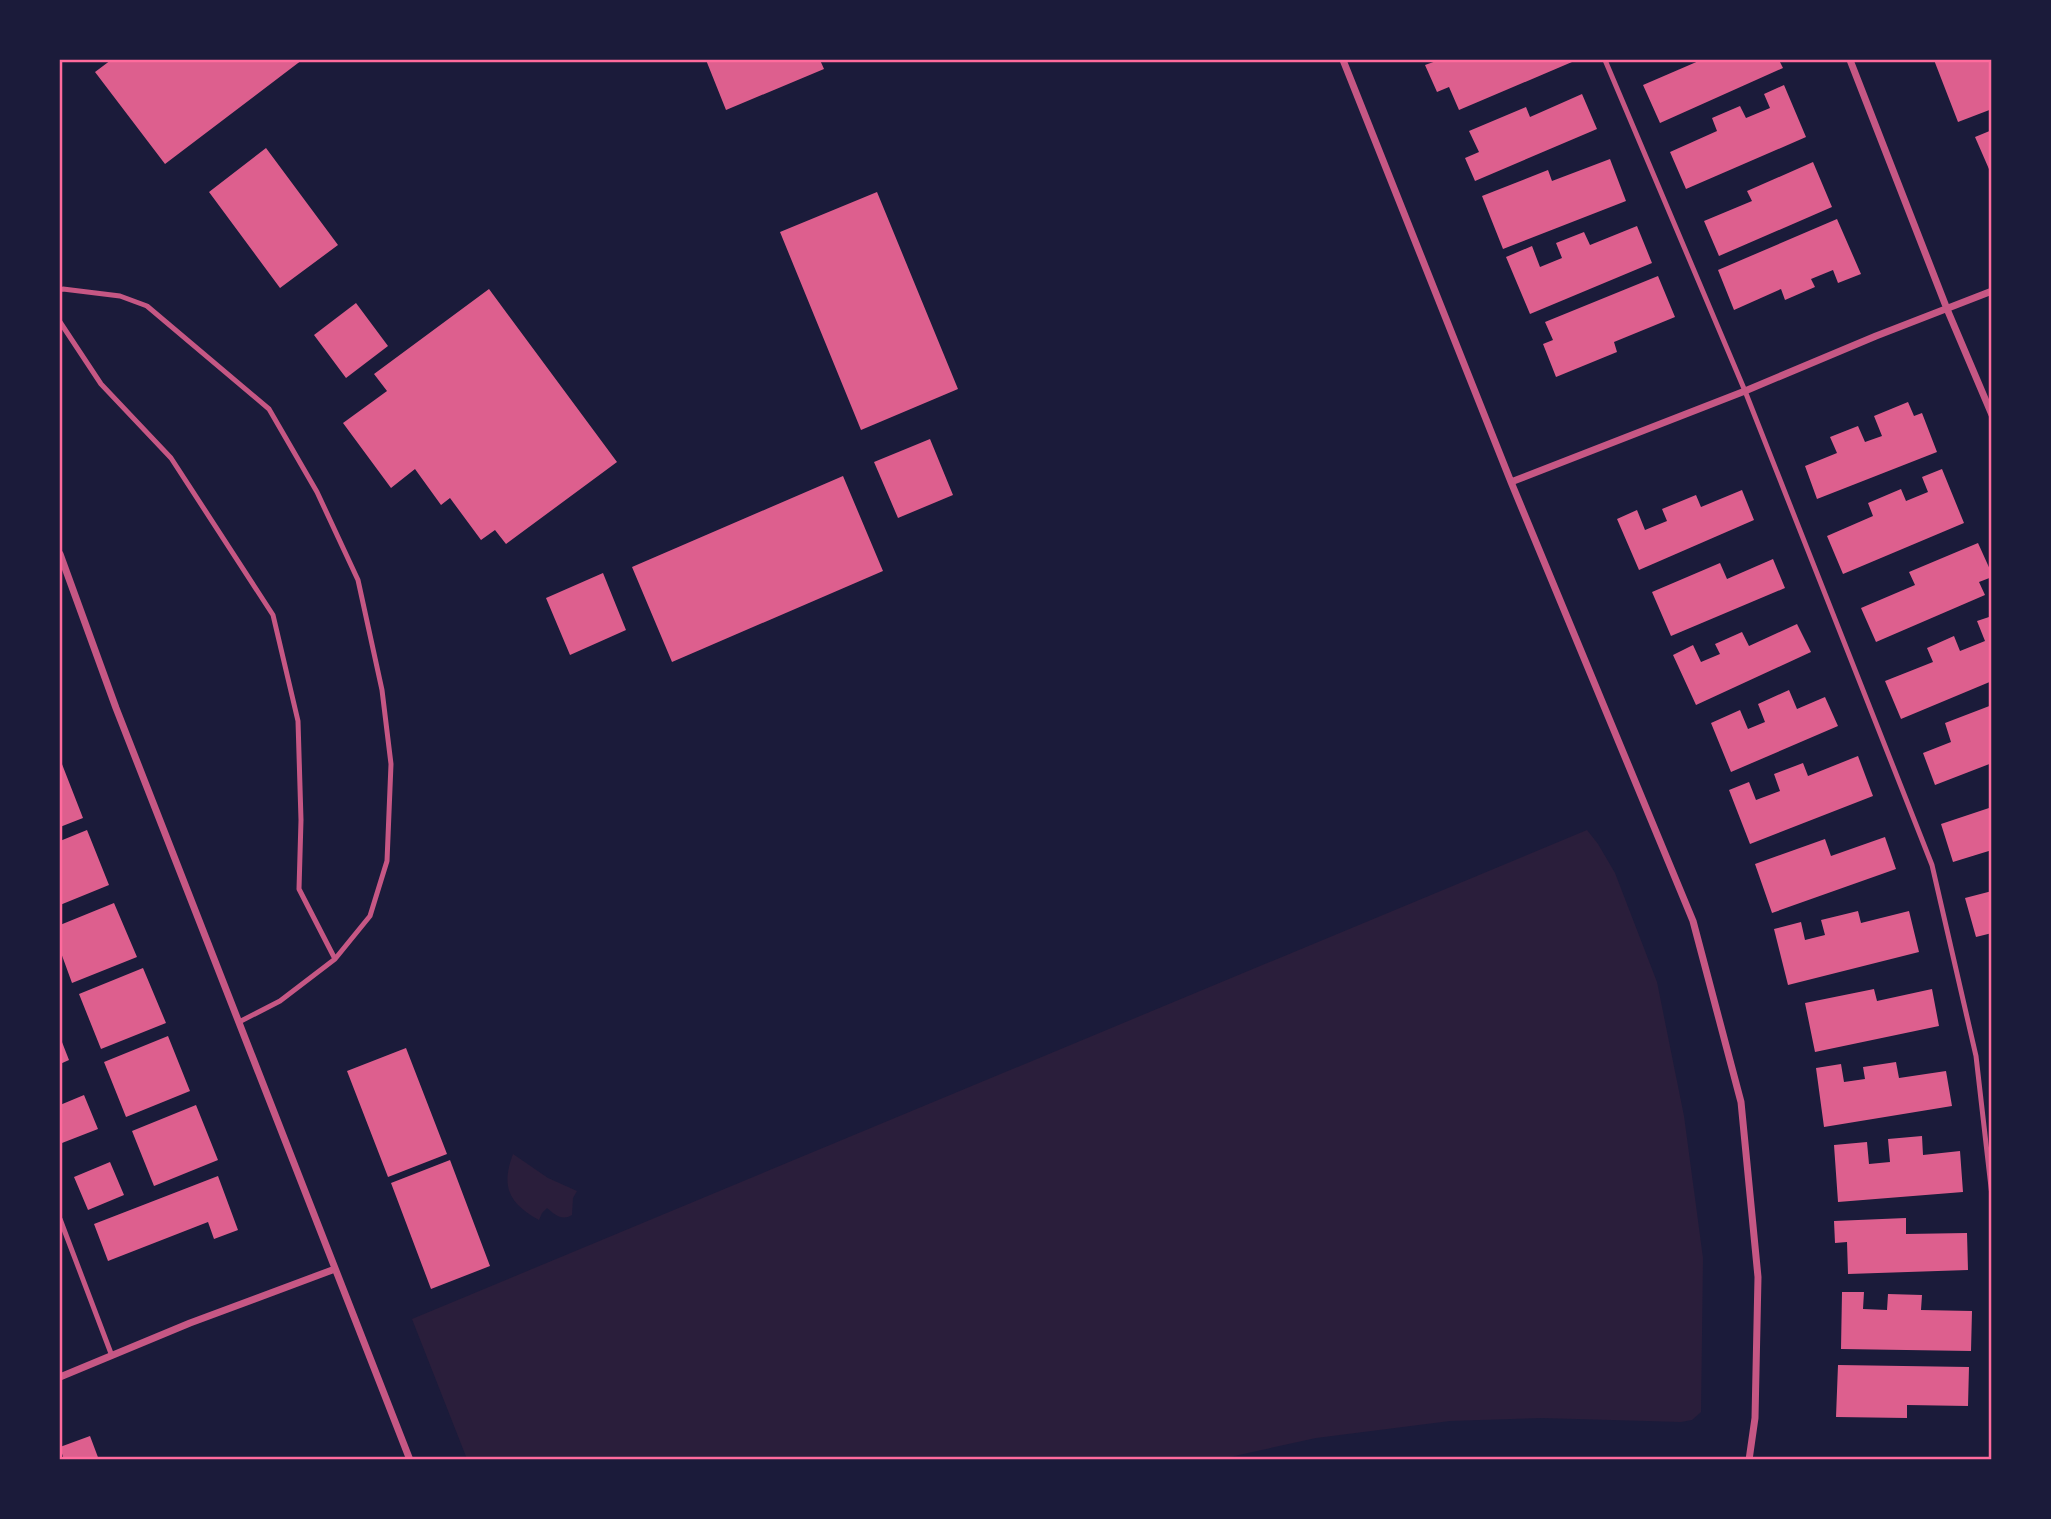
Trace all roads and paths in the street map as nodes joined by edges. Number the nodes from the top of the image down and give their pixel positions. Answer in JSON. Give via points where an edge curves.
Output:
{"nodes":[{"id":1,"x":1343,"y":60,"type":"edge"},
{"id":2,"x":1605,"y":60,"type":"edge"},
{"id":3,"x":1850,"y":60,"type":"edge"},
{"id":4,"x":60,"y":290,"type":"edge"},
{"id":5,"x":1992,"y":291,"type":"edge"},
{"id":6,"x":1947,"y":309,"type":"junction"},
{"id":7,"x":60,"y":321,"type":"edge"},
{"id":8,"x":1745,"y":391,"type":"junction"},
{"id":9,"x":1992,"y":415,"type":"edge"},
{"id":10,"x":1511,"y":482,"type":"junction"},
{"id":11,"x":60,"y":554,"type":"edge"},
{"id":12,"x":335,"y":959,"type":"junction"},
{"id":13,"x":239,"y":1022,"type":"junction"},
{"id":14,"x":1992,"y":1196,"type":"edge"},
{"id":15,"x":60,"y":1219,"type":"edge"},
{"id":16,"x":335,"y":1269,"type":"junction"},
{"id":17,"x":112,"y":1356,"type":"junction"},
{"id":18,"x":60,"y":1377,"type":"edge"},
{"id":19,"x":410,"y":1460,"type":"edge"},
{"id":20,"x":1749,"y":1460,"type":"edge"}],
"edges":[{"from":1,"to":10,"type":"street"},
{"from":2,"to":8,"type":"lane"},
{"from":3,"to":6,"type":"street"},
{"from":4,"to":12,"type":"lane","via":[[120,296],[147,306],[269,409],[317,492],[358,580],[383,690],[391,764],[390,813],[387,861],[370,916]]},
{"from":5,"to":6,"type":"street"},
{"from":6,"to":8,"type":"street"},
{"from":6,"to":9,"type":"street"},
{"from":7,"to":12,"type":"lane","via":[[102,384],[171,458],[273,615],[298,721],[299,889]]},
{"from":8,"to":10,"type":"street"},
{"from":8,"to":14,"type":"lane","via":[[1932,865],[1976,1056]]},
{"from":10,"to":20,"type":"street","via":[[1693,921],[1741,1102],[1758,1277],[1755,1418]]},
{"from":11,"to":13,"type":"street"},
{"from":12,"to":13,"type":"lane","via":[[280,1001]]},
{"from":13,"to":16,"type":"street"},
{"from":15,"to":17,"type":"lane"},
{"from":16,"to":17,"type":"street"},
{"from":16,"to":19,"type":"street"},
{"from":17,"to":18,"type":"street"}]}
